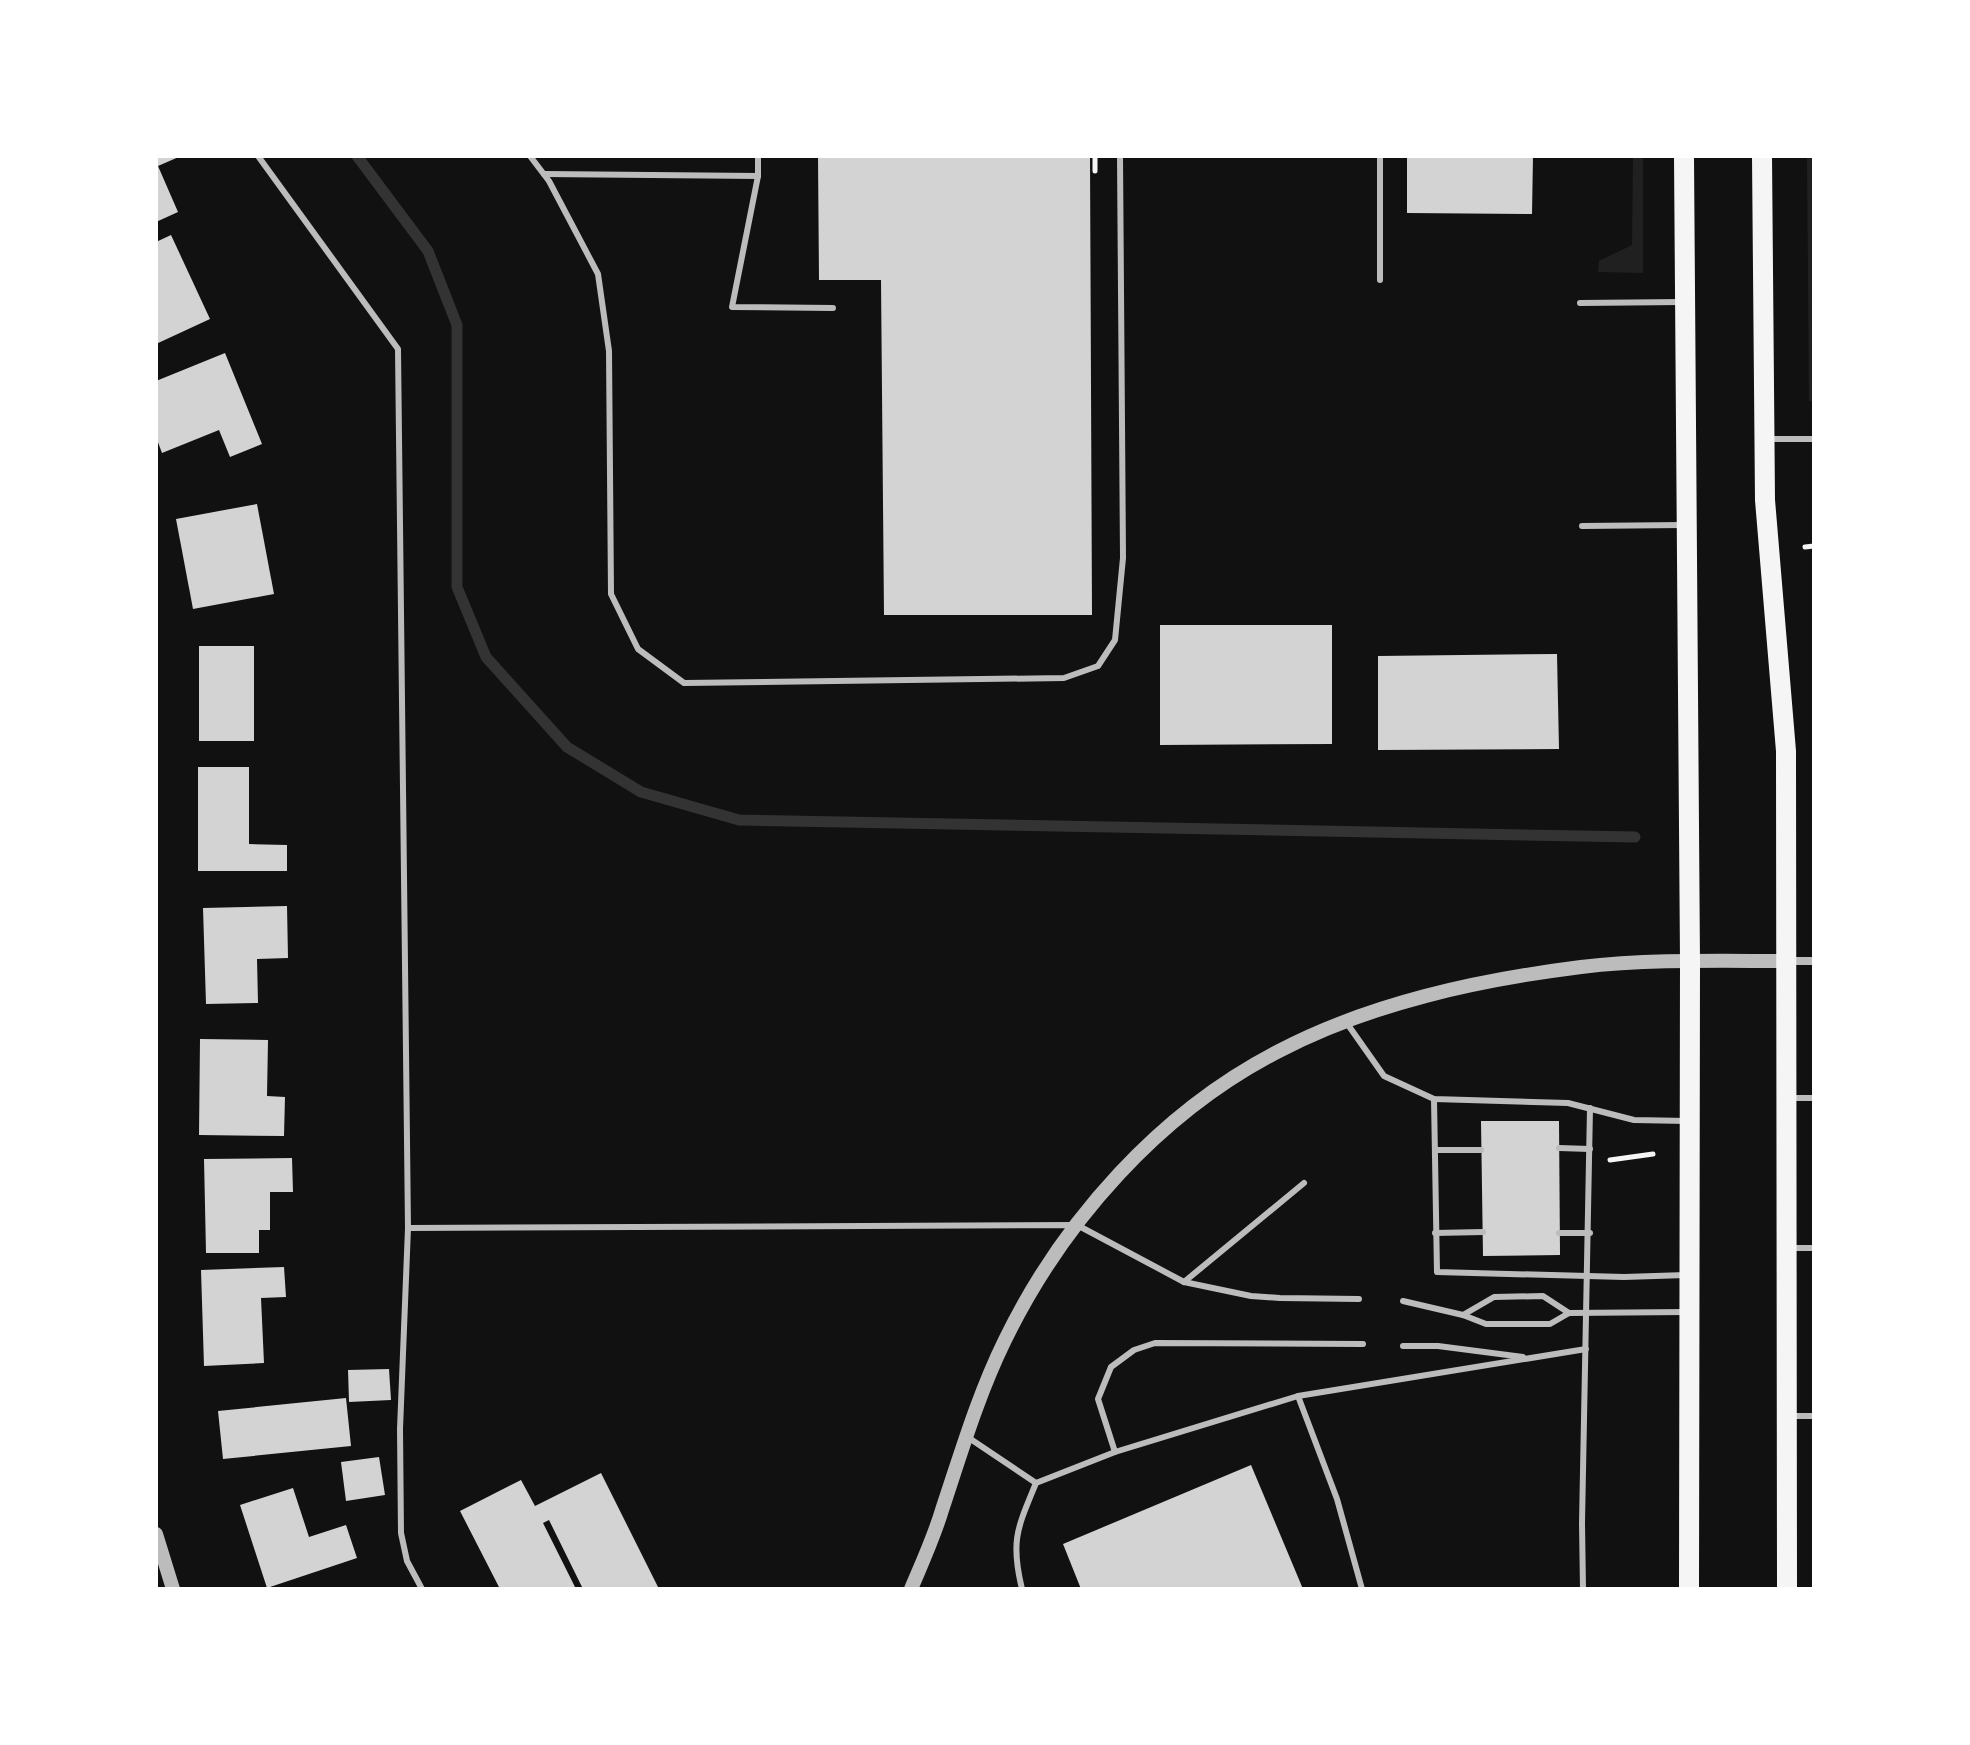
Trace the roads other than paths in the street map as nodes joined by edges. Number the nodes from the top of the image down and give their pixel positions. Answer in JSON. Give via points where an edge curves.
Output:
{"nodes":[{"id":1,"x":258,"y":156,"type":"edge"},
{"id":2,"x":530,"y":156,"type":"edge"},
{"id":3,"x":758,"y":156,"type":"edge"},
{"id":4,"x":1120,"y":156,"type":"edge"},
{"id":5,"x":1380,"y":156,"type":"edge"},
{"id":6,"x":1684,"y":156,"type":"edge"},
{"id":7,"x":1762,"y":156,"type":"edge"},
{"id":8,"x":544,"y":174,"type":"junction"},
{"id":9,"x":758,"y":176,"type":"junction"},
{"id":10,"x":1380,"y":280,"type":"dead end"},
{"id":11,"x":1685,"y":302,"type":"junction"},
{"id":12,"x":1580,"y":303,"type":"dead end"},
{"id":13,"x":833,"y":308,"type":"dead end"},
{"id":14,"x":1764,"y":439,"type":"junction"},
{"id":15,"x":1814,"y":439,"type":"edge"},
{"id":16,"x":1685,"y":525,"type":"junction"},
{"id":17,"x":1582,"y":526,"type":"dead end"},
{"id":18,"x":1690,"y":961,"type":"junction"},
{"id":19,"x":1786,"y":961,"type":"junction"},
{"id":20,"x":1814,"y":961,"type":"edge"},
{"id":21,"x":1346,"y":1022,"type":"junction"},
{"id":22,"x":1786,"y":1098,"type":"junction"},
{"id":23,"x":1814,"y":1098,"type":"edge"},
{"id":24,"x":1434,"y":1099,"type":"junction"},
{"id":25,"x":1590,"y":1108,"type":"junction"},
{"id":26,"x":1690,"y":1121,"type":"junction"},
{"id":27,"x":1559,"y":1148,"type":"dead end"},
{"id":28,"x":1590,"y":1149,"type":"junction"},
{"id":29,"x":1435,"y":1150,"type":"junction"},
{"id":30,"x":1481,"y":1150,"type":"dead end"},
{"id":31,"x":1304,"y":1183,"type":"dead end"},
{"id":32,"x":1077,"y":1225,"type":"junction"},
{"id":33,"x":408,"y":1228,"type":"junction"},
{"id":34,"x":1483,"y":1232,"type":"dead end"},
{"id":35,"x":1435,"y":1233,"type":"junction"},
{"id":36,"x":1559,"y":1233,"type":"dead end"},
{"id":37,"x":1590,"y":1233,"type":"junction"},
{"id":38,"x":1786,"y":1248,"type":"junction"},
{"id":39,"x":1814,"y":1248,"type":"edge"},
{"id":40,"x":1690,"y":1275,"type":"junction"},
{"id":41,"x":1588,"y":1276,"type":"junction"},
{"id":42,"x":1184,"y":1282,"type":"junction"},
{"id":43,"x":1359,"y":1299,"type":"dead end"},
{"id":44,"x":1403,"y":1301,"type":"dead end"},
{"id":45,"x":1688,"y":1312,"type":"junction"},
{"id":46,"x":1569,"y":1313,"type":"junction"},
{"id":47,"x":1463,"y":1315,"type":"junction"},
{"id":48,"x":1587,"y":1315,"type":"junction"},
{"id":49,"x":1363,"y":1344,"type":"dead end"},
{"id":50,"x":1403,"y":1346,"type":"dead end"},
{"id":51,"x":1586,"y":1349,"type":"junction"},
{"id":52,"x":1529,"y":1358,"type":"junction"},
{"id":53,"x":1298,"y":1396,"type":"junction"},
{"id":54,"x":1787,"y":1416,"type":"junction"},
{"id":55,"x":1814,"y":1416,"type":"edge"},
{"id":56,"x":966,"y":1435,"type":"junction"},
{"id":57,"x":1115,"y":1452,"type":"junction"},
{"id":58,"x":1036,"y":1483,"type":"junction"},
{"id":59,"x":156,"y":1534,"type":"edge"},
{"id":60,"x":173,"y":1589,"type":"edge"},
{"id":61,"x":422,"y":1589,"type":"edge"},
{"id":62,"x":911,"y":1589,"type":"edge"},
{"id":63,"x":1022,"y":1589,"type":"edge"},
{"id":64,"x":1362,"y":1589,"type":"edge"},
{"id":65,"x":1583,"y":1589,"type":"edge"},
{"id":66,"x":1689,"y":1589,"type":"edge"},
{"id":67,"x":1787,"y":1589,"type":"edge"}],
"edges":[{"from":1,"to":33,"type":"lane","via":[[398,349]]},
{"from":2,"to":8,"type":"lane"},
{"from":3,"to":9,"type":"lane"},
{"from":4,"to":8,"type":"lane","via":[[1123,558],[1115,640],[1098,666],[1064,678],[684,683],[638,649],[611,594],[609,351],[598,274]]},
{"from":5,"to":10,"type":"lane"},
{"from":6,"to":11,"type":"main road"},
{"from":7,"to":14,"type":"main road"},
{"from":8,"to":9,"type":"lane"},
{"from":9,"to":13,"type":"lane","via":[[732,307]]},
{"from":11,"to":12,"type":"lane"},
{"from":11,"to":16,"type":"main road"},
{"from":14,"to":15,"type":"lane"},
{"from":14,"to":19,"type":"main road","via":[[1786,751]]},
{"from":16,"to":17,"type":"lane"},
{"from":16,"to":18,"type":"main road"},
{"from":18,"to":19,"type":"street"},
{"from":18,"to":21,"type":"street","via":[[1582,967],[1497,982],[1409,1000]]},
{"from":18,"to":26,"type":"main road"},
{"from":19,"to":20,"type":"street"},
{"from":19,"to":22,"type":"main road"},
{"from":21,"to":24,"type":"lane","via":[[1384,1076]]},
{"from":21,"to":32,"type":"street","via":[[1280,1050],[1203,1098],[1112,1181]]},
{"from":22,"to":23,"type":"lane"},
{"from":22,"to":38,"type":"main road"},
{"from":24,"to":25,"type":"lane"},
{"from":24,"to":29,"type":"lane"},
{"from":25,"to":26,"type":"lane","via":[[1634,1120]]},
{"from":25,"to":28,"type":"lane"},
{"from":26,"to":40,"type":"main road"},
{"from":27,"to":28,"type":"lane"},
{"from":28,"to":37,"type":"lane"},
{"from":29,"to":30,"type":"lane"},
{"from":29,"to":35,"type":"lane"},
{"from":31,"to":42,"type":"lane"},
{"from":32,"to":33,"type":"lane"},
{"from":32,"to":42,"type":"lane"},
{"from":32,"to":56,"type":"street","via":[[1006,1339]]},
{"from":33,"to":61,"type":"lane","via":[[401,1533],[407,1561]]},
{"from":34,"to":35,"type":"lane"},
{"from":35,"to":41,"type":"lane","via":[[1437,1272]]},
{"from":36,"to":37,"type":"lane"},
{"from":37,"to":41,"type":"lane"},
{"from":38,"to":39,"type":"lane"},
{"from":38,"to":54,"type":"main road"},
{"from":40,"to":41,"type":"lane"},
{"from":40,"to":45,"type":"main road"},
{"from":41,"to":48,"type":"lane"},
{"from":42,"to":43,"type":"lane","via":[[1266,1297]]},
{"from":44,"to":47,"type":"lane"},
{"from":45,"to":48,"type":"lane"},
{"from":45,"to":66,"type":"main road"},
{"from":46,"to":47,"type":"lane","via":[[1550,1324],[1486,1324]]},
{"from":46,"to":47,"type":"lane","via":[[1543,1296],[1494,1297]]},
{"from":46,"to":48,"type":"lane"},
{"from":48,"to":51,"type":"lane"},
{"from":49,"to":57,"type":"lane","via":[[1155,1343],[1134,1350],[1111,1367],[1098,1399]]},
{"from":50,"to":52,"type":"lane"},
{"from":51,"to":52,"type":"lane"},
{"from":51,"to":65,"type":"lane"},
{"from":52,"to":53,"type":"lane"},
{"from":53,"to":57,"type":"lane"},
{"from":53,"to":64,"type":"lane","via":[[1337,1499]]},
{"from":54,"to":55,"type":"lane"},
{"from":54,"to":67,"type":"main road"},
{"from":56,"to":58,"type":"lane"},
{"from":56,"to":62,"type":"street"},
{"from":57,"to":58,"type":"lane"},
{"from":58,"to":63,"type":"lane","via":[[1017,1532]]},
{"from":59,"to":60,"type":"street"}]}
